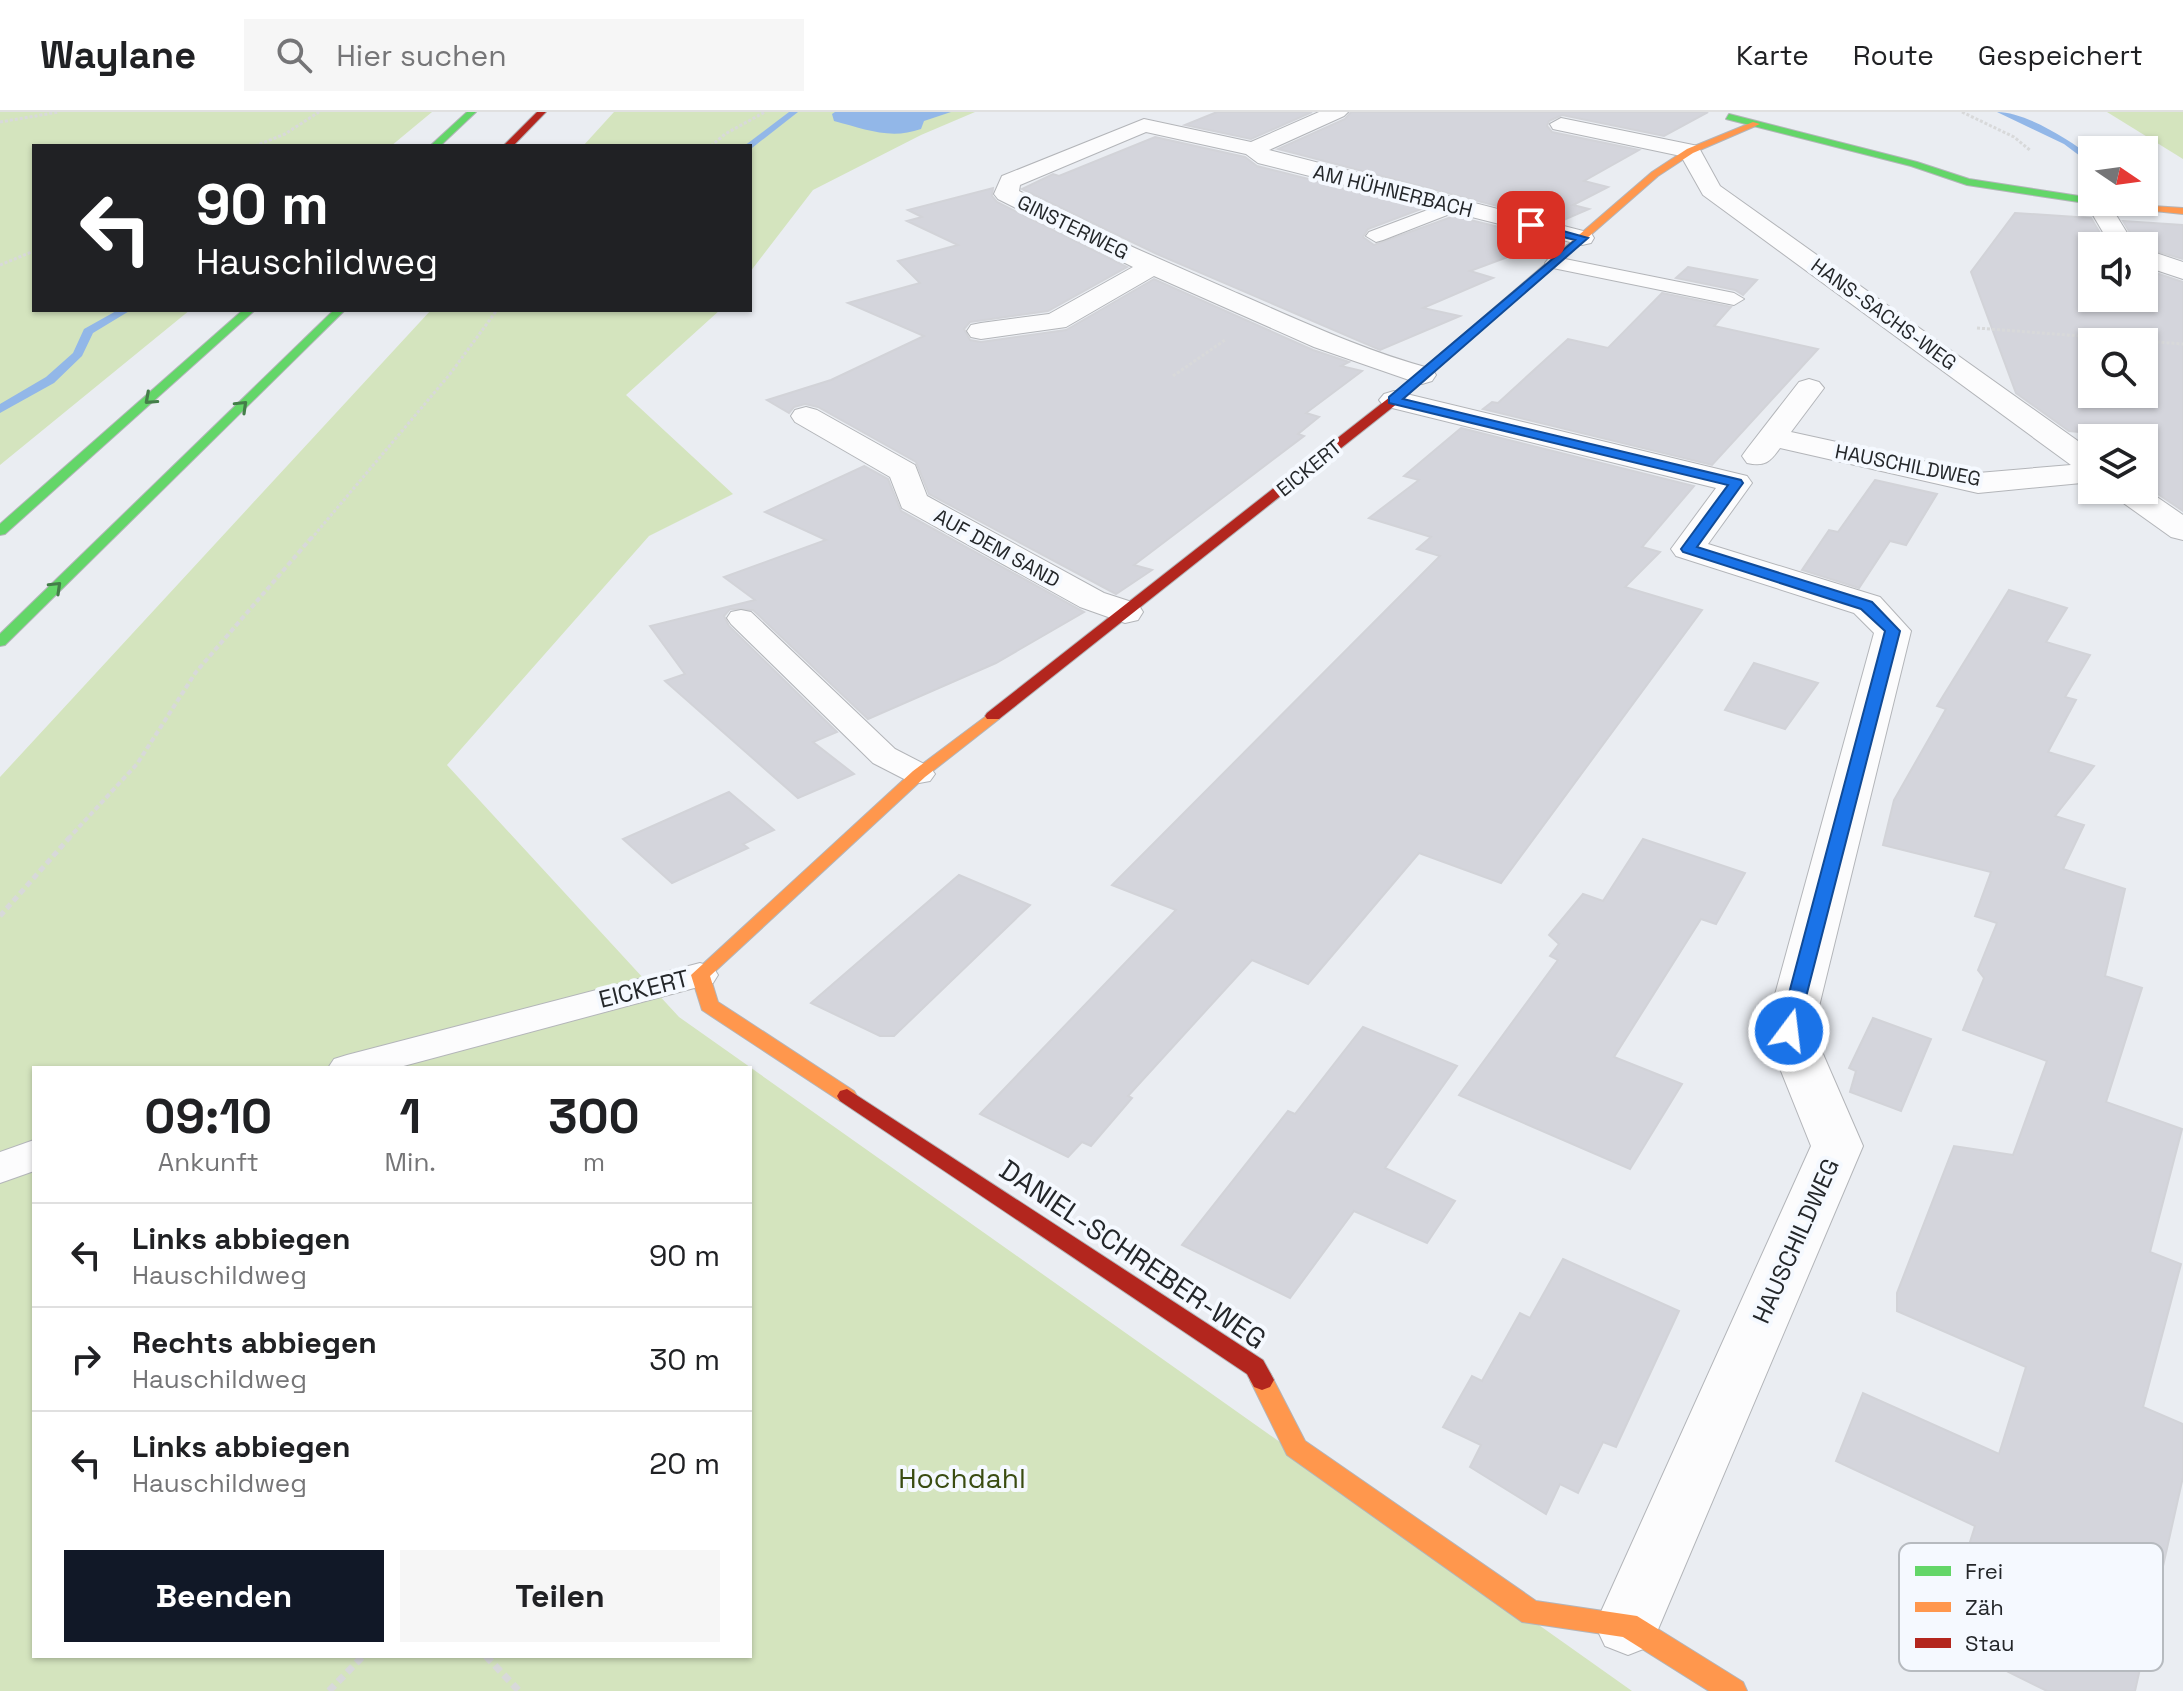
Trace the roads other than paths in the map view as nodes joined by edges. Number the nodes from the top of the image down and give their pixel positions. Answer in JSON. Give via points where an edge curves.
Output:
{"nodes":[{"id":1,"x":472,"y":112,"type":"edge"},
{"id":2,"x":542,"y":112,"type":"edge"},
{"id":3,"x":1337,"y":112,"type":"edge"},
{"id":4,"x":1707,"y":112,"type":"edge"},
{"id":5,"x":1583,"y":114,"type":"edge"},
{"id":6,"x":1561,"y":124,"type":"junction"},
{"id":7,"x":1756,"y":124,"type":"junction"},
{"id":8,"x":1144,"y":125,"type":"joint"},
{"id":9,"x":1537,"y":137,"type":"dead end"},
{"id":10,"x":437,"y":144,"type":"edge"},
{"id":11,"x":510,"y":144,"type":"edge"},
{"id":12,"x":1253,"y":149,"type":"junction"},
{"id":13,"x":1690,"y":151,"type":"junction"},
{"id":14,"x":2078,"y":198,"type":"edge"},
{"id":15,"x":2158,"y":198,"type":"edge"},
{"id":16,"x":2183,"y":200,"type":"edge"},
{"id":17,"x":1454,"y":206,"type":"junction"},
{"id":18,"x":2158,"y":208,"type":"edge"},
{"id":19,"x":2183,"y":211,"type":"edge"},
{"id":20,"x":1376,"y":236,"type":"dead end"},
{"id":21,"x":1582,"y":238,"type":"junction"},
{"id":22,"x":2158,"y":262,"type":"edge"},
{"id":23,"x":1555,"y":263,"type":"junction"},
{"id":24,"x":1153,"y":266,"type":"junction"},
{"id":25,"x":2183,"y":271,"type":"edge"},
{"id":26,"x":1734,"y":299,"type":"dead end"},
{"id":27,"x":248,"y":312,"type":"edge"},
{"id":28,"x":338,"y":312,"type":"edge"},
{"id":29,"x":981,"y":331,"type":"dead end"},
{"id":30,"x":1408,"y":388,"type":"junction"},
{"id":31,"x":1809,"y":388,"type":"dead end"},
{"id":32,"x":806,"y":416,"type":"dead end"},
{"id":33,"x":1773,"y":437,"type":"junction"},
{"id":34,"x":2078,"y":456,"type":"edge"},
{"id":35,"x":2078,"y":474,"type":"edge"},
{"id":36,"x":1736,"y":483,"type":"junction"},
{"id":37,"x":2146,"y":504,"type":"edge"},
{"id":38,"x":2183,"y":530,"type":"edge"},
{"id":39,"x":0,"y":531,"type":"edge"},
{"id":40,"x":1125,"y":612,"type":"junction"},
{"id":41,"x":741,"y":618,"type":"dead end"},
{"id":42,"x":0,"y":642,"type":"edge"},
{"id":43,"x":919,"y":774,"type":"junction"},
{"id":44,"x":700,"y":975,"type":"junction"},
{"id":45,"x":355,"y":1066,"type":"edge"},
{"id":46,"x":32,"y":1156,"type":"edge"},
{"id":47,"x":0,"y":1168,"type":"edge"},
{"id":48,"x":1628,"y":1625,"type":"junction"},
{"id":49,"x":1733,"y":1691,"type":"edge"}],
"edges":[{"from":1,"to":10,"type":"main road"},
{"from":2,"to":11,"type":"main road"},
{"from":3,"to":12,"type":"street"},
{"from":4,"to":7,"type":"main road"},
{"from":5,"to":6,"type":"street"},
{"from":6,"to":9,"type":"street"},
{"from":6,"to":13,"type":"street"},
{"from":7,"to":13,"type":"main road","name":"EICKERT"},
{"from":7,"to":14,"type":"main road","via":[[1967,182]]},
{"from":8,"to":12,"type":"street","name":"AM HÜHNERBACH"},
{"from":8,"to":24,"type":"street","name":"GINSTERWEG","via":[[1010,181],[1006,194]]},
{"from":12,"to":17,"type":"street","name":"AM HÜHNERBACH","via":[[1266,158]]},
{"from":13,"to":21,"type":"main road","name":"EICKERT","via":[[1655,174]]},
{"from":13,"to":34,"type":"street","name":"HANS-SACHS-WEG","via":[[1711,190]]},
{"from":15,"to":16,"type":"main road"},
{"from":17,"to":20,"type":"lane"},
{"from":17,"to":21,"type":"street","name":"AM HÜHNERBACH"},
{"from":18,"to":19,"type":"main road"},
{"from":21,"to":23,"type":"main road","name":"EICKERT"},
{"from":22,"to":25,"type":"street"},
{"from":23,"to":26,"type":"lane"},
{"from":23,"to":30,"type":"main road","name":"EICKERT"},
{"from":24,"to":29,"type":"street","name":"GINSTERWEG","via":[[1056,321]]},
{"from":24,"to":30,"type":"street","name":"GINSTERWEG","via":[[1389,367]]},
{"from":27,"to":39,"type":"main road","one_way":true},
{"from":42,"to":28,"type":"main road","one_way":true},
{"from":30,"to":36,"type":"street"},
{"from":30,"to":40,"type":"main road","name":"EICKERT"},
{"from":31,"to":33,"type":"street","name":"HAUSCHILDWEG"},
{"from":32,"to":40,"type":"street","name":"AUF DEM SAND","via":[[904,472],[913,501],[1092,600]]},
{"from":33,"to":35,"type":"street","name":"HAUSCHILDWEG","via":[[1978,483]]},
{"from":33,"to":36,"type":"street","name":"HAUSCHILDWEG"},
{"from":36,"to":48,"type":"street","name":"HAUSCHILDWEG","via":[[1688,549],[1867,605],[1893,631],[1789,1031],[1837,1146]]},
{"from":37,"to":38,"type":"street"},
{"from":40,"to":43,"type":"main road","name":"EICKERT"},
{"from":41,"to":43,"type":"lane","via":[[884,756]]},
{"from":43,"to":44,"type":"main road","name":"EICKERT"},
{"from":44,"to":45,"type":"lane","name":"EICKERT"},
{"from":44,"to":48,"type":"main road","name":"DANIEL-SCHREBER-WEG","via":[[709,1005],[1255,1367],[1296,1448],[1531,1613]]},
{"from":46,"to":47,"type":"lane"},
{"from":48,"to":49,"type":"main road","name":"DANIEL-SCHREBER-WEG"}]}
